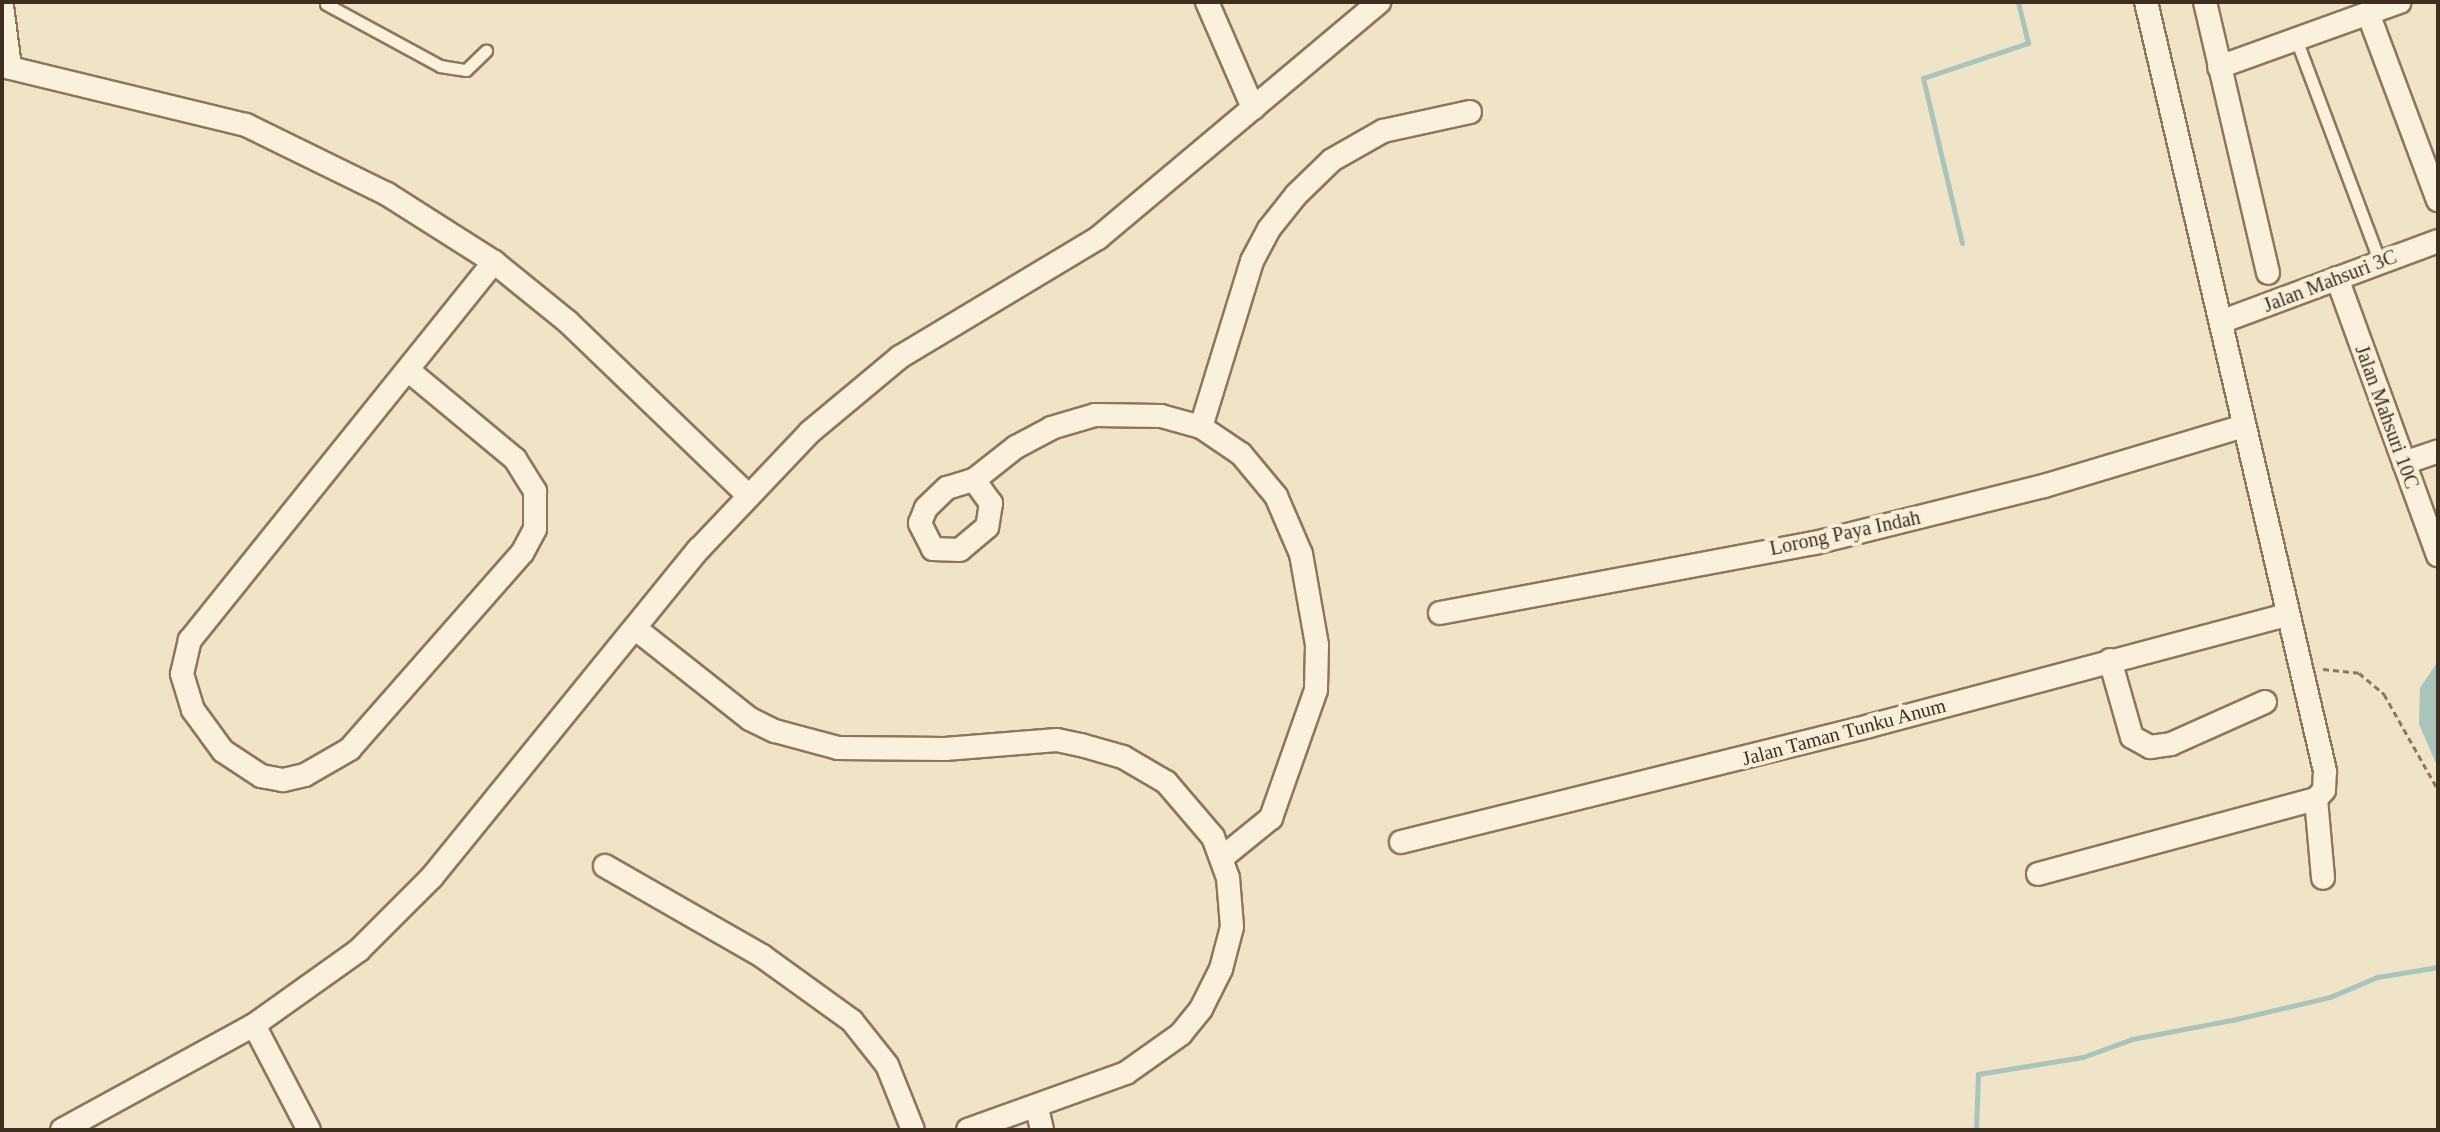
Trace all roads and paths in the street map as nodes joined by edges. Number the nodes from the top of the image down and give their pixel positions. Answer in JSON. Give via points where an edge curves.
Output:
{"nodes":[{"id":1,"x":1207,"y":2,"type":"edge"},
{"id":2,"x":1379,"y":2,"type":"edge"},
{"id":3,"x":2146,"y":2,"type":"edge"},
{"id":4,"x":2205,"y":2,"type":"edge"},
{"id":5,"x":2400,"y":2,"type":"edge"},
{"id":6,"x":326,"y":4,"type":"edge"},
{"id":7,"x":2,"y":6,"type":"edge"},
{"id":8,"x":2368,"y":13,"type":"junction"},
{"id":9,"x":2296,"y":39,"type":"junction"},
{"id":10,"x":486,"y":51,"type":"dead end"},
{"id":11,"x":6,"y":67,"type":"edge"},
{"id":12,"x":2219,"y":67,"type":"junction"},
{"id":13,"x":1253,"y":108,"type":"junction"},
{"id":14,"x":1470,"y":112,"type":"dead end"},
{"id":15,"x":2438,"y":200,"type":"edge"},
{"id":16,"x":2438,"y":241,"type":"edge"},
{"id":17,"x":494,"y":262,"type":"junction"},
{"id":18,"x":2380,"y":262,"type":"junction"},
{"id":19,"x":2268,"y":273,"type":"dead end"},
{"id":20,"x":2337,"y":278,"type":"junction"},
{"id":21,"x":2223,"y":321,"type":"junction"},
{"id":22,"x":409,"y":371,"type":"junction"},
{"id":23,"x":2244,"y":426,"type":"junction"},
{"id":24,"x":1201,"y":427,"type":"junction"},
{"id":25,"x":2438,"y":451,"type":"edge"},
{"id":26,"x":2404,"y":463,"type":"junction"},
{"id":27,"x":974,"y":480,"type":"dead end"},
{"id":28,"x":747,"y":494,"type":"junction"},
{"id":29,"x":2438,"y":555,"type":"edge"},
{"id":30,"x":1440,"y":613,"type":"dead end"},
{"id":31,"x":2286,"y":615,"type":"junction"},
{"id":32,"x":636,"y":629,"type":"junction"},
{"id":33,"x":2110,"y":660,"type":"junction"},
{"id":34,"x":2299,"y":670,"type":"junction"},
{"id":35,"x":2265,"y":702,"type":"dead end"},
{"id":36,"x":2438,"y":790,"type":"edge"},
{"id":37,"x":2316,"y":799,"type":"junction"},
{"id":38,"x":1401,"y":842,"type":"dead end"},
{"id":39,"x":1223,"y":857,"type":"junction"},
{"id":40,"x":605,"y":866,"type":"dead end"},
{"id":41,"x":2038,"y":874,"type":"dead end"},
{"id":42,"x":2323,"y":878,"type":"dead end"},
{"id":43,"x":254,"y":1025,"type":"junction"},
{"id":44,"x":1037,"y":1108,"type":"junction"},
{"id":45,"x":62,"y":1130,"type":"edge"},
{"id":46,"x":309,"y":1130,"type":"edge"},
{"id":47,"x":913,"y":1130,"type":"edge"},
{"id":48,"x":968,"y":1130,"type":"edge"},
{"id":49,"x":1042,"y":1130,"type":"edge"}],
"edges":[{"from":1,"to":13,"type":"street"},
{"from":2,"to":13,"type":"street"},
{"from":3,"to":21,"type":"street"},
{"from":4,"to":12,"type":"street"},
{"from":5,"to":8,"type":"street"},
{"from":6,"to":10,"type":"lane","via":[[440,66],[466,70]]},
{"from":7,"to":11,"type":"street"},
{"from":8,"to":9,"type":"street"},
{"from":8,"to":15,"type":"street"},
{"from":9,"to":12,"type":"street"},
{"from":9,"to":18,"type":"lane"},
{"from":11,"to":17,"type":"street","via":[[264,131],[387,194]]},
{"from":12,"to":19,"type":"street"},
{"from":13,"to":28,"type":"street","via":[[1098,238],[882,370]]},
{"from":14,"to":24,"type":"street","via":[[1383,131],[1362,141],[1314,175],[1288,205],[1252,261]]},
{"from":16,"to":18,"type":"street","name":"Jalan Mahsuri 3C"},
{"from":17,"to":22,"type":"street"},
{"from":17,"to":28,"type":"street","via":[[602,352]]},
{"from":18,"to":20,"type":"street","name":"Jalan Mahsuri 3C"},
{"from":20,"to":21,"type":"street","name":"Jalan Mahsuri 3C"},
{"from":20,"to":26,"type":"street","name":"Jalan Mahsuri 10C"},
{"from":21,"to":23,"type":"street"},
{"from":22,"to":22,"type":"street","via":[[515,459],[535,491],[535,529],[522,553],[350,749],[322,769],[293,779],[261,776],[223,751],[203,727],[185,689],[182,660],[207,615]]},
{"from":23,"to":30,"type":"street","name":"Lorong Paya Indah","via":[[2044,486],[1815,543]]},
{"from":23,"to":31,"type":"street"},
{"from":24,"to":27,"type":"street","via":[[1139,414],[1079,418],[1023,442]]},
{"from":24,"to":39,"type":"street","via":[[1259,471],[1287,515],[1301,554],[1318,659],[1314,702],[1275,812]]},
{"from":25,"to":26,"type":"street"},
{"from":26,"to":29,"type":"street","name":"Jalan Mahsuri 10C"},
{"from":28,"to":32,"type":"street"},
{"from":31,"to":33,"type":"street","name":"Jalan Taman Tunku Anum"},
{"from":31,"to":34,"type":"street"},
{"from":32,"to":39,"type":"street","via":[[750,719],[820,744],[917,750],[1057,740],[1123,757],[1182,798]]},
{"from":32,"to":43,"type":"street","via":[[383,929]]},
{"from":33,"to":35,"type":"street","via":[[2132,737],[2150,747],[2171,744]]},
{"from":33,"to":38,"type":"street","name":"Jalan Taman Tunku Anum","via":[[1854,730]]},
{"from":34,"to":36,"type":"path","via":[[2359,673],[2384,694]]},
{"from":34,"to":37,"type":"street","via":[[2325,771],[2324,790]]},
{"from":37,"to":41,"type":"street"},
{"from":37,"to":42,"type":"street"},
{"from":39,"to":44,"type":"street","via":[[1232,927],[1221,969],[1201,1009],[1146,1063]]},
{"from":40,"to":47,"type":"street","via":[[762,956],[852,1021],[887,1065]]},
{"from":43,"to":45,"type":"street"},
{"from":43,"to":46,"type":"street"},
{"from":44,"to":48,"type":"street"},
{"from":44,"to":49,"type":"street"}]}
